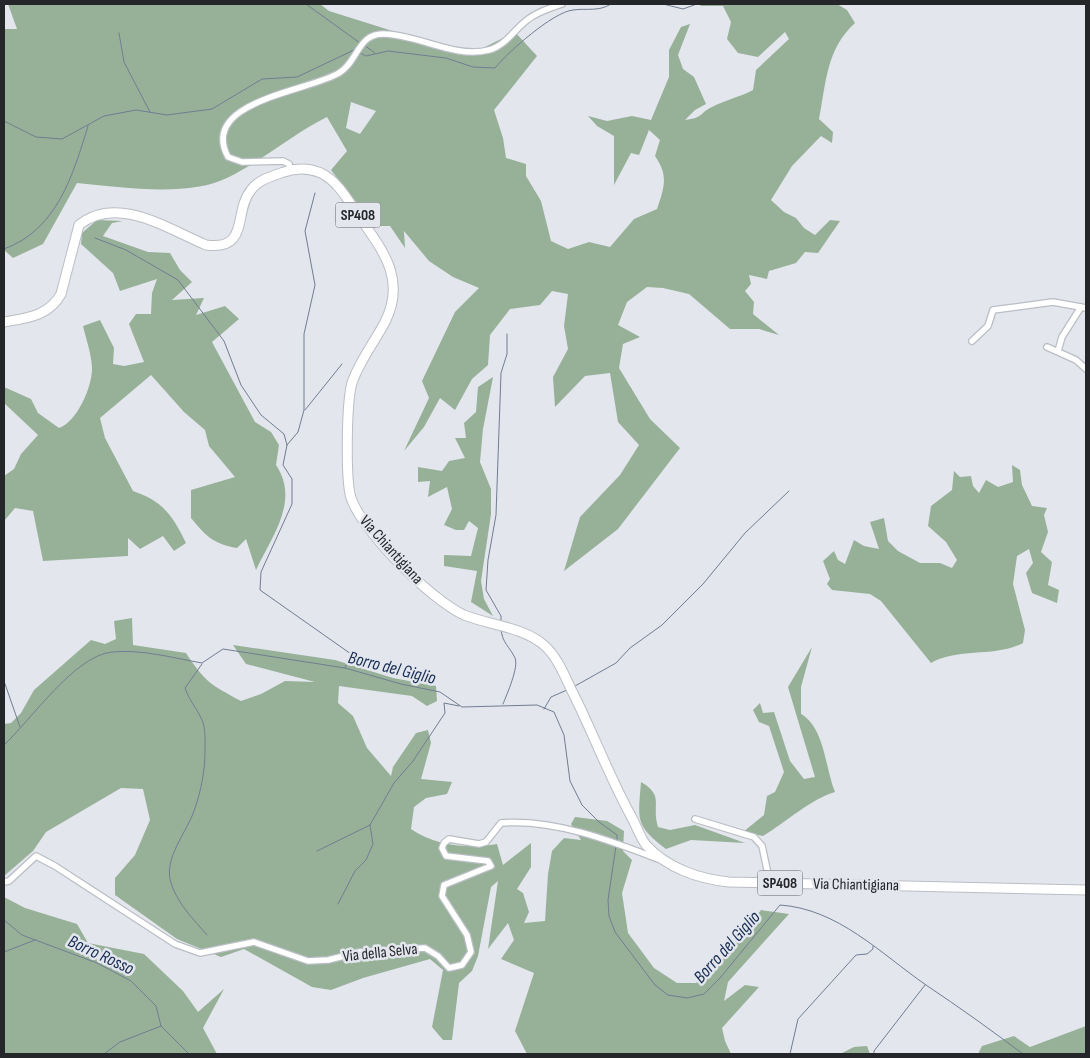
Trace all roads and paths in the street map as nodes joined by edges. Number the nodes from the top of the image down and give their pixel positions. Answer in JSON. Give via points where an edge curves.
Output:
{"nodes":[{"id":1,"x":562,"y":4,"type":"edge"},
{"id":2,"x":290,"y":170,"type":"junction"},
{"id":3,"x":1084,"y":307,"type":"edge"},
{"id":4,"x":4,"y":322,"type":"edge"},
{"id":5,"x":972,"y":340,"type":"dead end"},
{"id":6,"x":1048,"y":347,"type":"dead end"},
{"id":7,"x":1058,"y":351,"type":"junction"},
{"id":8,"x":1086,"y":369,"type":"edge"},
{"id":9,"x":695,"y":819,"type":"dead end"},
{"id":10,"x":672,"y":865,"type":"junction"},
{"id":11,"x":4,"y":882,"type":"edge"},
{"id":12,"x":770,"y":883,"type":"junction"},
{"id":13,"x":1086,"y":890,"type":"edge"}],
"edges":[{"from":1,"to":2,"type":"street","via":[[527,20],[499,46],[483,52],[470,53],[403,36],[375,34],[361,43],[339,73],[254,103],[228,124],[222,146],[228,157],[242,162],[283,161],[289,164]]},
{"from":2,"to":4,"type":"main road","name":"Via Chiantigiana","number":"SP408","via":[[263,180],[252,188],[243,206],[237,233],[227,244],[206,245],[125,212],[99,213],[79,225],[57,302],[40,315]]},
{"from":2,"to":10,"type":"main road","name":"Via Chiantigiana","number":"SP408","via":[[307,169],[320,173],[339,188],[384,252],[392,272],[393,290],[388,313],[352,383],[348,479],[356,510],[368,528],[431,595],[460,613],[531,637],[544,645],[568,682],[646,844]]},
{"from":3,"to":5,"type":"street","via":[[1053,302],[993,310],[988,326]]},
{"from":3,"to":7,"type":"street","via":[[1062,337]]},
{"from":6,"to":7,"type":"street"},
{"from":7,"to":8,"type":"street"},
{"from":9,"to":12,"type":"street","via":[[754,837],[762,846]]},
{"from":10,"to":11,"type":"street","name":"Via della Selva","via":[[586,834],[520,821],[501,823],[486,842],[479,844],[449,839],[442,848],[446,856],[488,861],[491,866],[444,885],[442,896],[467,935],[471,952],[462,965],[449,968],[425,948],[360,952],[308,961],[254,942],[200,953],[175,944],[36,856]]},
{"from":10,"to":12,"type":"main road","name":"Via Chiantigiana","number":"SP408","via":[[704,879]]},
{"from":12,"to":13,"type":"main road","name":"Via Chiantigiana","number":"SP408"}]}
